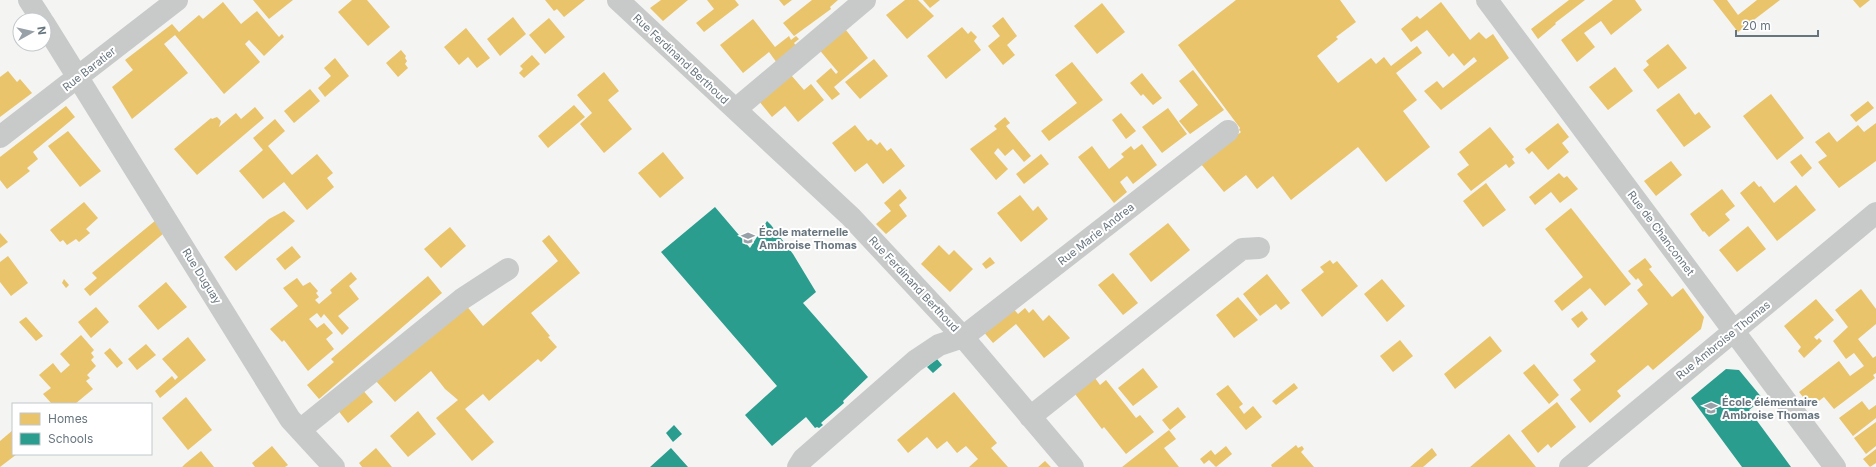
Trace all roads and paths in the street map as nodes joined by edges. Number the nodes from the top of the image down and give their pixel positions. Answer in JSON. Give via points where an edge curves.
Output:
{"nodes":[{"id":1,"x":29,"y":0,"type":"edge"},
{"id":2,"x":177,"y":0,"type":"edge"},
{"id":3,"x":618,"y":0,"type":"edge"},
{"id":4,"x":865,"y":0,"type":"edge"},
{"id":5,"x":1487,"y":0,"type":"edge"},
{"id":6,"x":37,"y":12,"type":"edge"},
{"id":7,"x":52,"y":36,"type":"edge"},
{"id":8,"x":78,"y":77,"type":"junction"},
{"id":9,"x":736,"y":110,"type":"junction"},
{"id":10,"x":1228,"y":131,"type":"dead end"},
{"id":11,"x":0,"y":137,"type":"edge"},
{"id":12,"x":1876,"y":213,"type":"edge"},
{"id":13,"x":1259,"y":248,"type":"dead end"},
{"id":14,"x":508,"y":269,"type":"dead end"},
{"id":15,"x":1734,"y":330,"type":"junction"},
{"id":16,"x":963,"y":337,"type":"junction"},
{"id":17,"x":1030,"y":417,"type":"junction"},
{"id":18,"x":300,"y":430,"type":"junction"},
{"id":19,"x":334,"y":467,"type":"edge"},
{"id":20,"x":798,"y":467,"type":"edge"},
{"id":21,"x":1073,"y":467,"type":"edge"},
{"id":22,"x":1570,"y":467,"type":"edge"},
{"id":23,"x":1835,"y":467,"type":"edge"}],
"edges":[{"from":1,"to":6,"type":"street"},
{"from":2,"to":8,"type":"street","name":"Rue Baratier"},
{"from":3,"to":9,"type":"street","name":"Rue Ferdinand Berthoud"},
{"from":4,"to":9,"type":"street"},
{"from":5,"to":15,"type":"street","name":"Rue de Chanconnet"},
{"from":7,"to":8,"type":"street","name":"Rue Duguay"},
{"from":8,"to":11,"type":"street","name":"Rue Baratier"},
{"from":8,"to":18,"type":"street","name":"Rue Duguay","via":[[290,419]]},
{"from":9,"to":16,"type":"street","name":"Rue Ferdinand Berthoud","via":[[851,217]]},
{"from":10,"to":16,"type":"street","name":"Rue Marie Andrea"},
{"from":12,"to":15,"type":"street","name":"Rue Ambroise Thomas"},
{"from":13,"to":17,"type":"street","via":[[1242,249]]},
{"from":14,"to":18,"type":"street","via":[[462,299]]},
{"from":15,"to":22,"type":"street","name":"Rue Ambroise Thomas"},
{"from":15,"to":23,"type":"street","name":"Rue de Chanconnet"},
{"from":16,"to":17,"type":"street","name":"Rue Ferdinand Berthoud"},
{"from":16,"to":20,"type":"street","name":"Rue Marie Andrea","via":[[939,345],[915,361],[803,459]]},
{"from":17,"to":21,"type":"street","name":"Rue Ferdinand Berthoud"},
{"from":18,"to":19,"type":"street","name":"Rue Duguay"}]}
